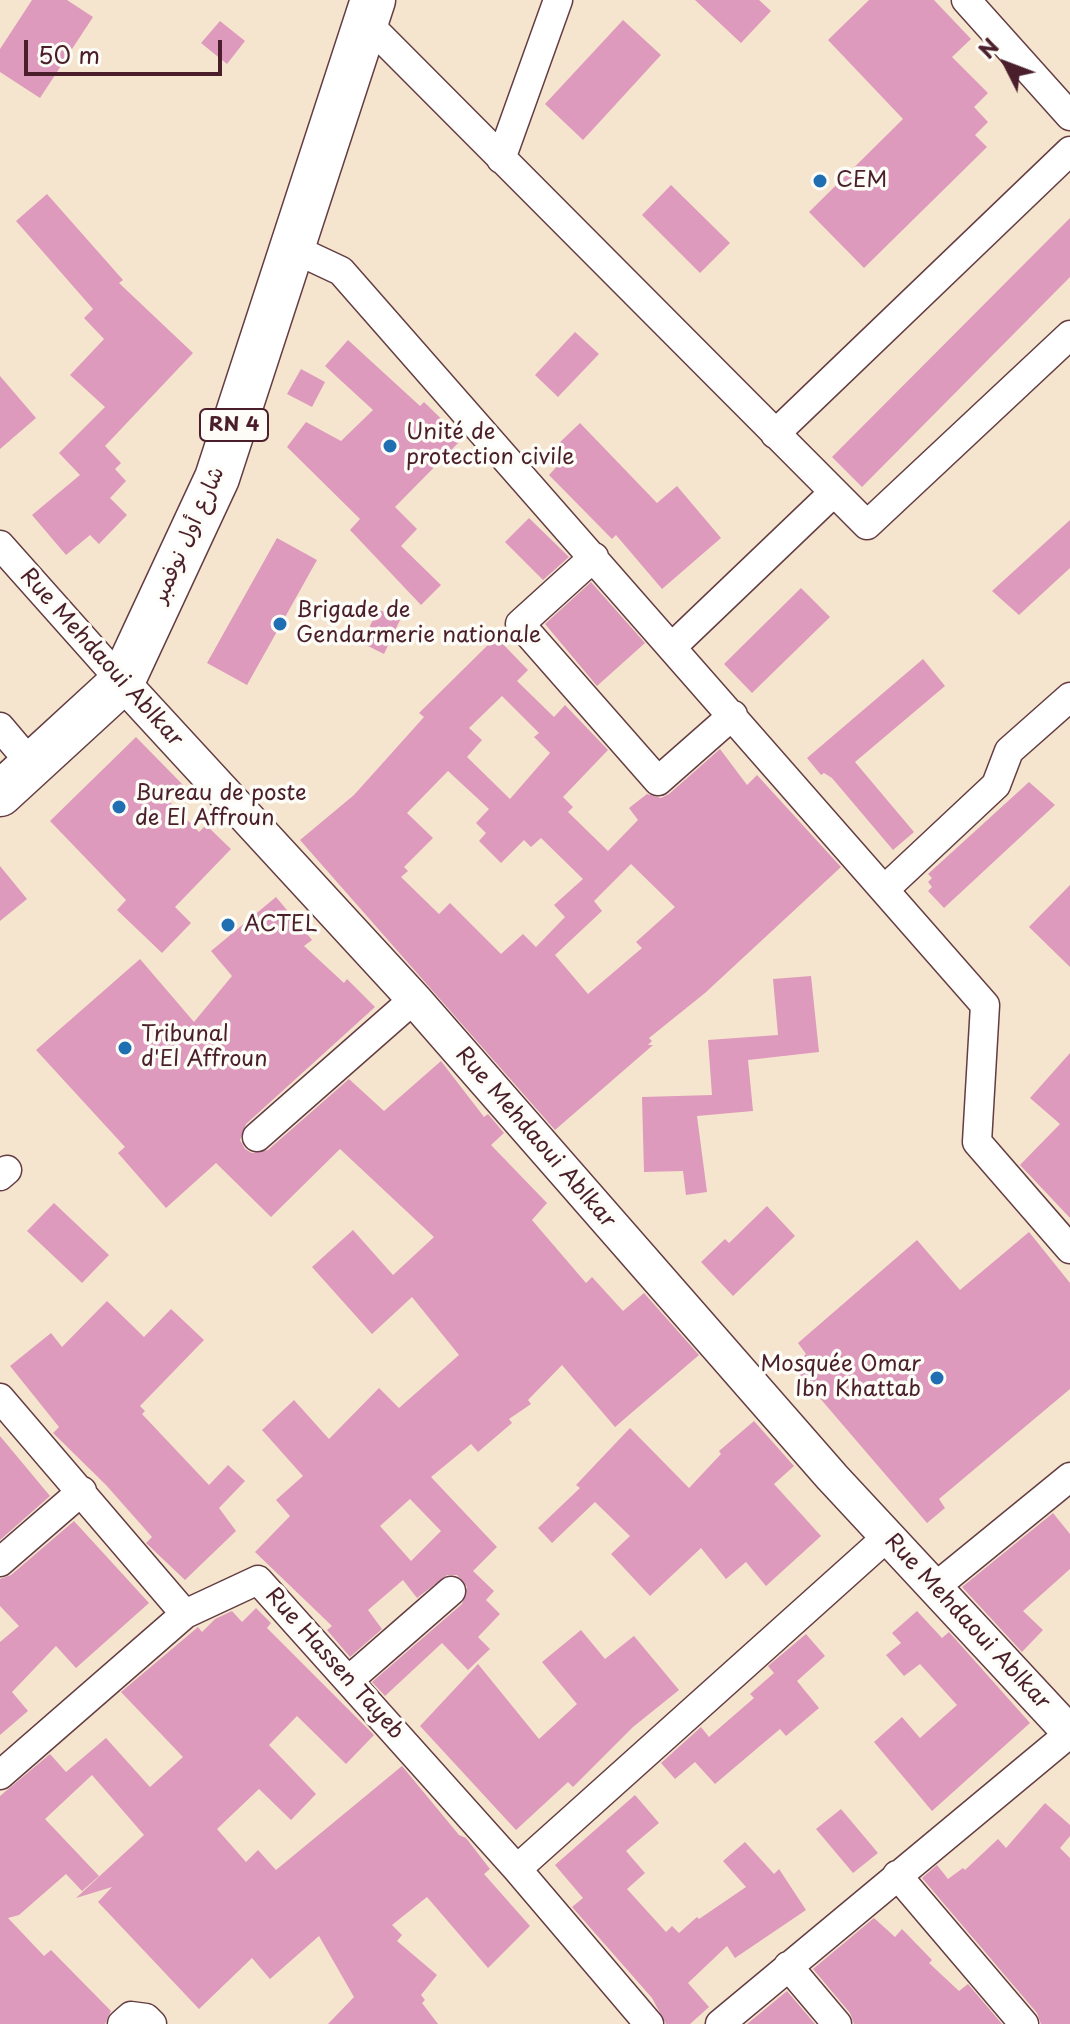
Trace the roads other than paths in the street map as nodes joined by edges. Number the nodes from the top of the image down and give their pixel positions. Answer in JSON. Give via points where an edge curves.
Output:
{"nodes":[{"id":1,"x":558,"y":0,"type":"edge"},
{"id":2,"x":966,"y":0,"type":"edge"},
{"id":3,"x":369,"y":11,"type":"edge"},
{"id":4,"x":1070,"y":116,"type":"edge"},
{"id":5,"x":1070,"y":151,"type":"edge"},
{"id":6,"x":501,"y":159,"type":"junction"},
{"id":7,"x":292,"y":248,"type":"junction"},
{"id":8,"x":1070,"y":335,"type":"edge"},
{"id":9,"x":775,"y":434,"type":"junction"},
{"id":10,"x":833,"y":493,"type":"junction"},
{"id":11,"x":0,"y":545,"type":"edge"},
{"id":12,"x":594,"y":557,"type":"junction"},
{"id":13,"x":673,"y":646,"type":"junction"},
{"id":14,"x":122,"y":682,"type":"junction"},
{"id":15,"x":1070,"y":697,"type":"edge"},
{"id":16,"x":733,"y":715,"type":"junction"},
{"id":17,"x":0,"y":727,"type":"edge"},
{"id":18,"x":33,"y":766,"type":"junction"},
{"id":19,"x":0,"y":794,"type":"edge"},
{"id":20,"x":885,"y":889,"type":"junction"},
{"id":21,"x":414,"y":999,"type":"junction"},
{"id":22,"x":257,"y":1137,"type":"dead end"},
{"id":23,"x":1070,"y":1249,"type":"edge"},
{"id":24,"x":0,"y":1398,"type":"edge"},
{"id":25,"x":1070,"y":1477,"type":"edge"},
{"id":26,"x":82,"y":1491,"type":"junction"},
{"id":27,"x":887,"y":1537,"type":"junction"},
{"id":28,"x":0,"y":1562,"type":"edge"},
{"id":29,"x":934,"y":1588,"type":"junction"},
{"id":30,"x":451,"y":1591,"type":"dead end"},
{"id":31,"x":185,"y":1614,"type":"junction"},
{"id":32,"x":349,"y":1680,"type":"junction"},
{"id":33,"x":1070,"y":1733,"type":"edge"},
{"id":34,"x":0,"y":1775,"type":"edge"},
{"id":35,"x":517,"y":1869,"type":"junction"},
{"id":36,"x":897,"y":1875,"type":"junction"},
{"id":37,"x":788,"y":1966,"type":"junction"},
{"id":38,"x":122,"y":2024,"type":"edge"},
{"id":39,"x":152,"y":2024,"type":"edge"},
{"id":40,"x":649,"y":2024,"type":"edge"},
{"id":41,"x":720,"y":2024,"type":"edge"},
{"id":42,"x":837,"y":2024,"type":"edge"},
{"id":43,"x":1024,"y":2024,"type":"edge"}],
"edges":[{"from":1,"to":6,"type":"street"},
{"from":2,"to":4,"type":"street"},
{"from":3,"to":6,"type":"street"},
{"from":3,"to":7,"type":"main road","name":"شارع أول نوفمبر","number":"RN 4"},
{"from":5,"to":9,"type":"street"},
{"from":6,"to":9,"type":"street"},
{"from":7,"to":12,"type":"street","via":[[341,271]]},
{"from":7,"to":14,"type":"main road","name":"شارع أول نوفمبر","number":"RN 4","via":[[217,478]]},
{"from":8,"to":10,"type":"street","via":[[867,525]]},
{"from":9,"to":10,"type":"street"},
{"from":10,"to":13,"type":"street"},
{"from":11,"to":14,"type":"street","name":"Rue Mehdaoui Ablkar"},
{"from":12,"to":13,"type":"street"},
{"from":12,"to":16,"type":"street","via":[[520,624],[658,781]]},
{"from":13,"to":16,"type":"street"},
{"from":14,"to":18,"type":"main road","name":"شارع أول نوفمبر","number":"RN 4"},
{"from":14,"to":21,"type":"street","name":"Rue Mehdaoui Ablkar"},
{"from":15,"to":20,"type":"street","via":[[1009,751],[996,785]]},
{"from":16,"to":20,"type":"street"},
{"from":17,"to":18,"type":"street"},
{"from":18,"to":19,"type":"main road","name":"شارع أول نوفمبر","number":"RN 4"},
{"from":20,"to":23,"type":"street","via":[[985,1005],[977,1142]]},
{"from":21,"to":22,"type":"street"},
{"from":21,"to":27,"type":"street","name":"Rue Mehdaoui Ablkar"},
{"from":24,"to":26,"type":"street"},
{"from":25,"to":29,"type":"street"},
{"from":26,"to":28,"type":"street"},
{"from":26,"to":31,"type":"street"},
{"from":27,"to":29,"type":"street","name":"Rue Mehdaoui Ablkar"},
{"from":27,"to":35,"type":"street"},
{"from":29,"to":33,"type":"street","name":"Rue Mehdaoui Ablkar"},
{"from":30,"to":32,"type":"street"},
{"from":31,"to":32,"type":"street","name":"Rue Hassen Tayeb","via":[[258,1580]]},
{"from":31,"to":34,"type":"street"},
{"from":32,"to":35,"type":"street","name":"Rue Hassen Tayeb"},
{"from":33,"to":36,"type":"street"},
{"from":35,"to":40,"type":"street","name":"Rue Hassen Tayeb"},
{"from":36,"to":37,"type":"street"},
{"from":36,"to":43,"type":"street"},
{"from":37,"to":41,"type":"street"},
{"from":37,"to":42,"type":"street"},
{"from":38,"to":39,"type":"street","via":[[131,2016]]}]}
